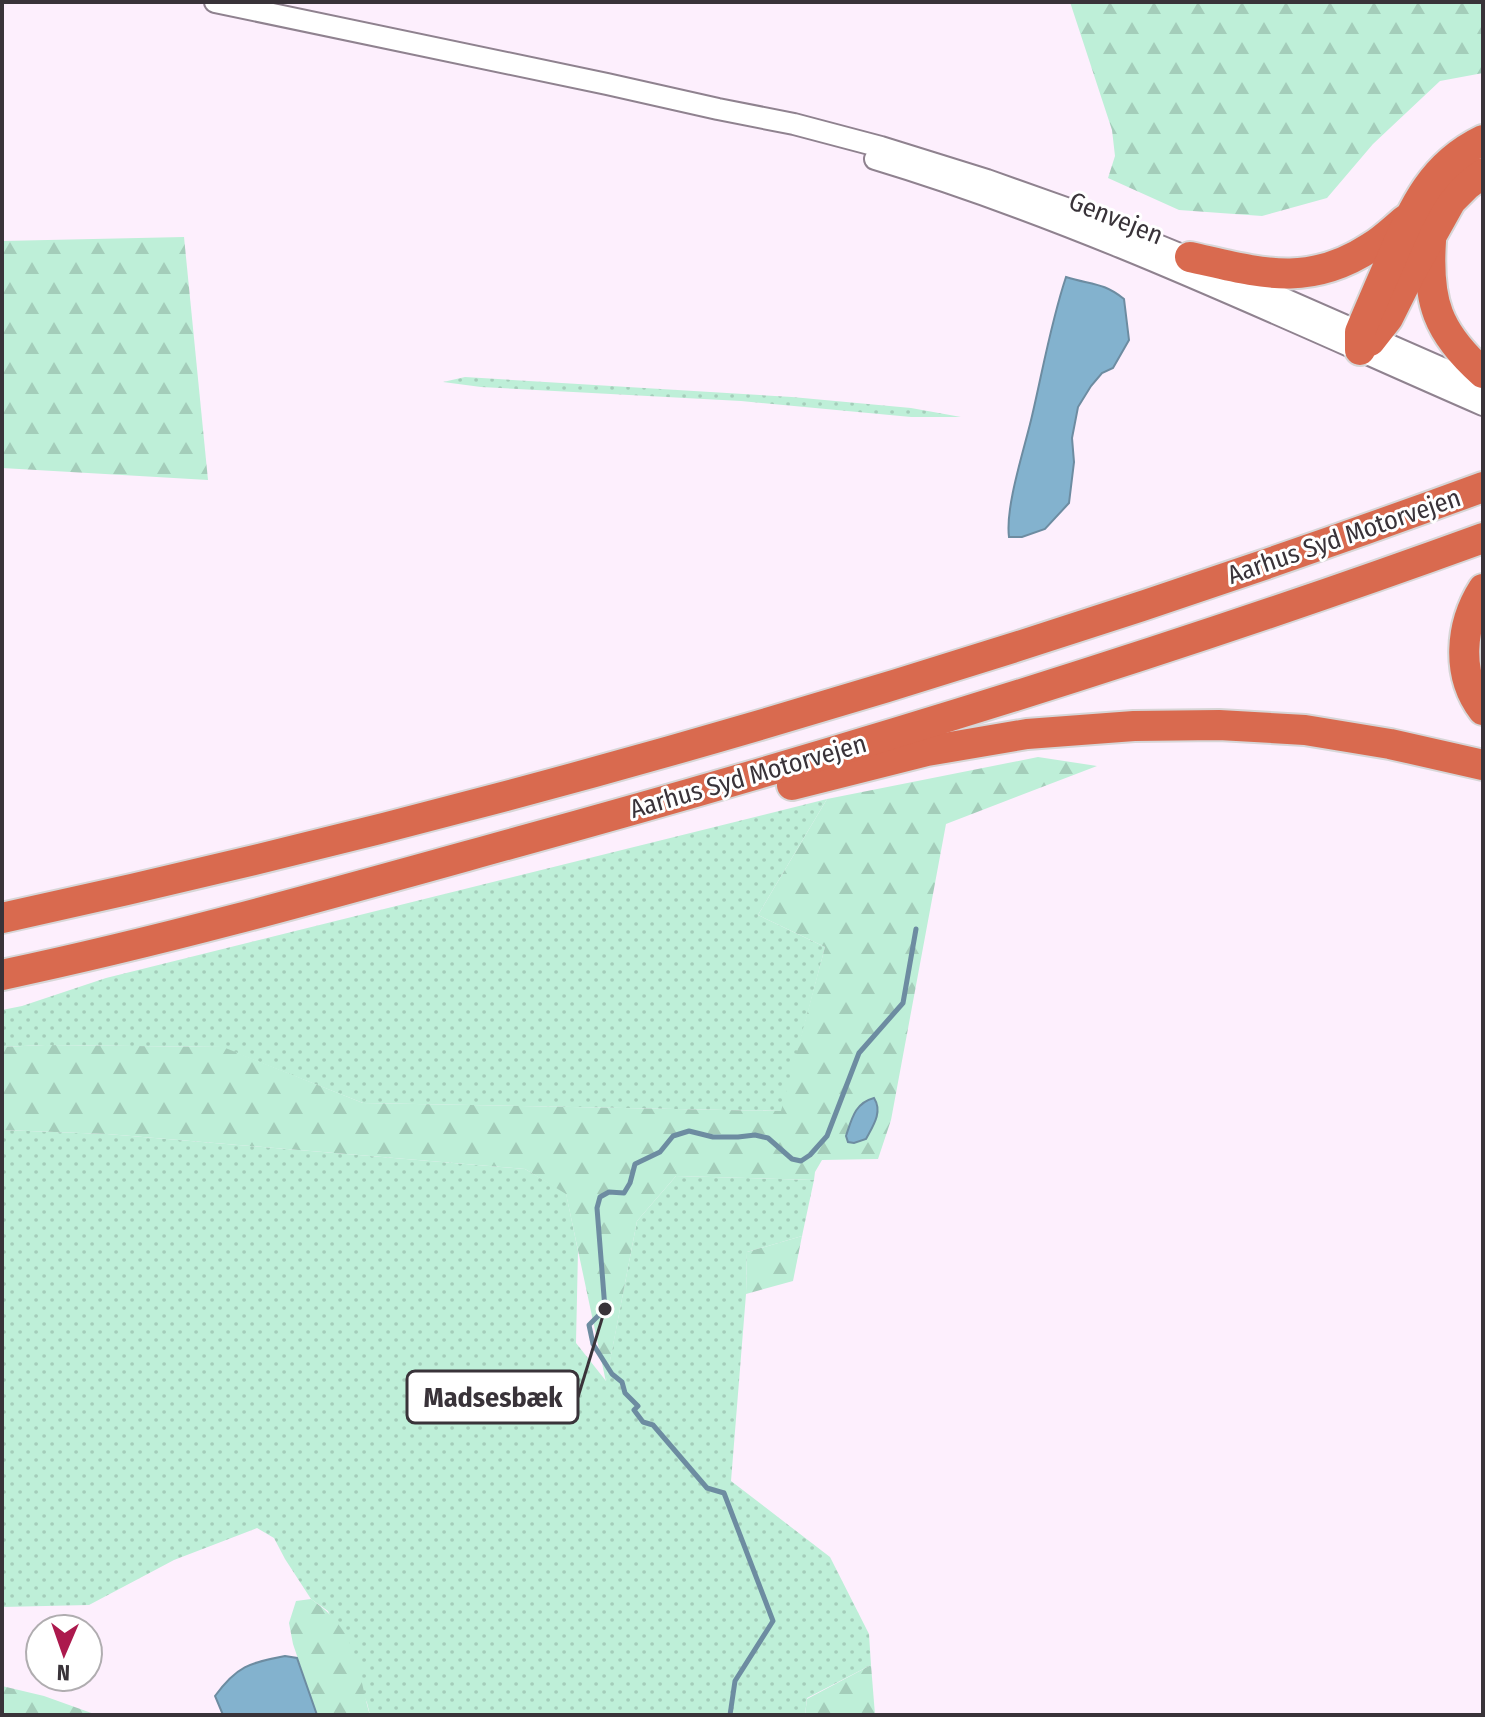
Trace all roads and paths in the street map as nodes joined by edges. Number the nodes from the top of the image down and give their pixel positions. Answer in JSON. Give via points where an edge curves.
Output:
{"nodes":[{"id":1,"x":215,"y":2,"type":"edge"},
{"id":2,"x":718,"y":109,"type":"junction"},
{"id":3,"x":1483,"y":140,"type":"edge"},
{"id":4,"x":1483,"y":173,"type":"edge"},
{"id":5,"x":1420,"y":226,"type":"junction"},
{"id":6,"x":1190,"y":257,"type":"junction"},
{"id":7,"x":1365,"y":340,"type":"junction"},
{"id":8,"x":1483,"y":373,"type":"edge"},
{"id":9,"x":1483,"y":386,"type":"edge"},
{"id":10,"x":1483,"y":405,"type":"edge"},
{"id":11,"x":1483,"y":467,"type":"edge"},
{"id":12,"x":1483,"y":487,"type":"edge"},
{"id":13,"x":1483,"y":538,"type":"edge"},
{"id":14,"x":1483,"y":589,"type":"edge"},
{"id":15,"x":1109,"y":616,"type":"junction"},
{"id":16,"x":1483,"y":710,"type":"edge"},
{"id":17,"x":1483,"y":765,"type":"edge"},
{"id":18,"x":587,"y":823,"type":"junction"},
{"id":19,"x":2,"y":918,"type":"edge"},
{"id":20,"x":2,"y":975,"type":"edge"}],
"edges":[{"from":1,"to":2,"type":"street","name":"Genvejen"},
{"from":2,"to":6,"type":"street","name":"Genvejen","via":[[896,151],[1080,213]]},
{"from":2,"to":7,"type":"street","name":"Genvejen","via":[[1059,224]]},
{"from":3,"to":5,"type":"highway","via":[[1448,162],[1427,187]]},
{"from":4,"to":5,"type":"highway"},
{"from":5,"to":6,"type":"highway","via":[[1307,273],[1260,272]]},
{"from":5,"to":7,"type":"highway"},
{"from":5,"to":8,"type":"highway","via":[[1438,317]]},
{"from":6,"to":7,"type":"street","name":"Genvejen"},
{"from":7,"to":9,"type":"street","name":"Genvejen"},
{"from":7,"to":10,"type":"street","name":"Genvejen"},
{"from":11,"to":15,"type":"highway","via":[[1255,552]]},
{"from":12,"to":15,"type":"highway","name":"Aarhus Syd Motorvejen"},
{"from":13,"to":18,"type":"highway","name":"Aarhus Syd Motorvejen","via":[[927,724]]},
{"from":14,"to":16,"type":"highway","via":[[1470,616],[1464,661]]},
{"from":15,"to":19,"type":"highway","name":"Aarhus Syd Motorvejen","via":[[916,679],[639,759],[280,854]]},
{"from":17,"to":18,"type":"highway","via":[[1305,730],[1134,726],[1027,734],[927,751],[629,825]]},
{"from":18,"to":20,"type":"highway","name":"Aarhus Syd Motorvejen","via":[[295,905]]}]}
